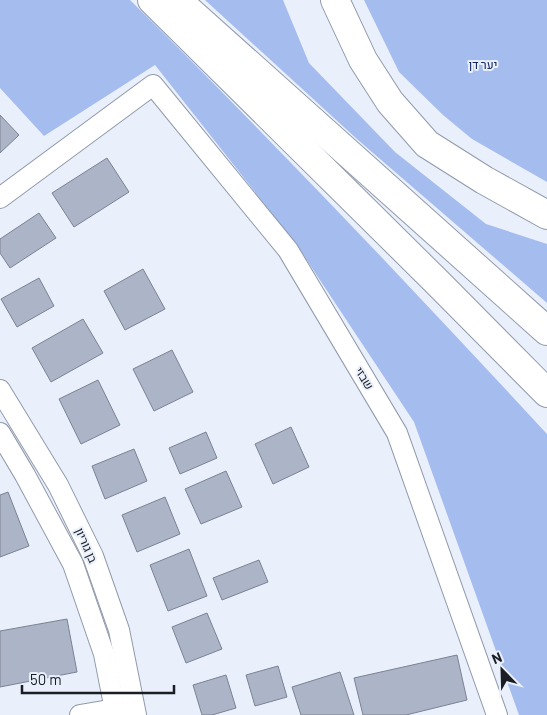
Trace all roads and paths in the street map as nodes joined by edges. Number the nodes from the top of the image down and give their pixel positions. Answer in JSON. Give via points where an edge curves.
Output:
{"nodes":[{"id":1,"x":152,"y":0,"type":"edge"},
{"id":2,"x":178,"y":0,"type":"edge"},
{"id":3,"x":335,"y":0,"type":"edge"},
{"id":4,"x":0,"y":198,"type":"edge"},
{"id":5,"x":547,"y":215,"type":"edge"},
{"id":6,"x":438,"y":283,"type":"junction"},
{"id":7,"x":547,"y":331,"type":"edge"},
{"id":8,"x":0,"y":390,"type":"edge"},
{"id":9,"x":547,"y":393,"type":"edge"},
{"id":10,"x":547,"y":410,"type":"edge"},
{"id":11,"x":0,"y":433,"type":"edge"},
{"id":12,"x":125,"y":711,"type":"edge"},
{"id":13,"x":80,"y":715,"type":"edge"},
{"id":14,"x":497,"y":715,"type":"edge"}],
"edges":[{"from":1,"to":6,"type":"highway"},
{"from":2,"to":7,"type":"highway"},
{"from":3,"to":5,"type":"highway","via":[[364,60],[390,102],[427,144]]},
{"from":4,"to":14,"type":"street","name":"שבזי","via":[[153,85],[288,250],[397,433]]},
{"from":6,"to":9,"type":"highway"},
{"from":6,"to":10,"type":"highway"},
{"from":8,"to":12,"type":"street","name":"בן גוריון","via":[[58,485],[93,556],[119,630]]},
{"from":11,"to":12,"type":"street","name":"בן גוריון","via":[[73,564]]},
{"from":12,"to":13,"type":"street"}]}
